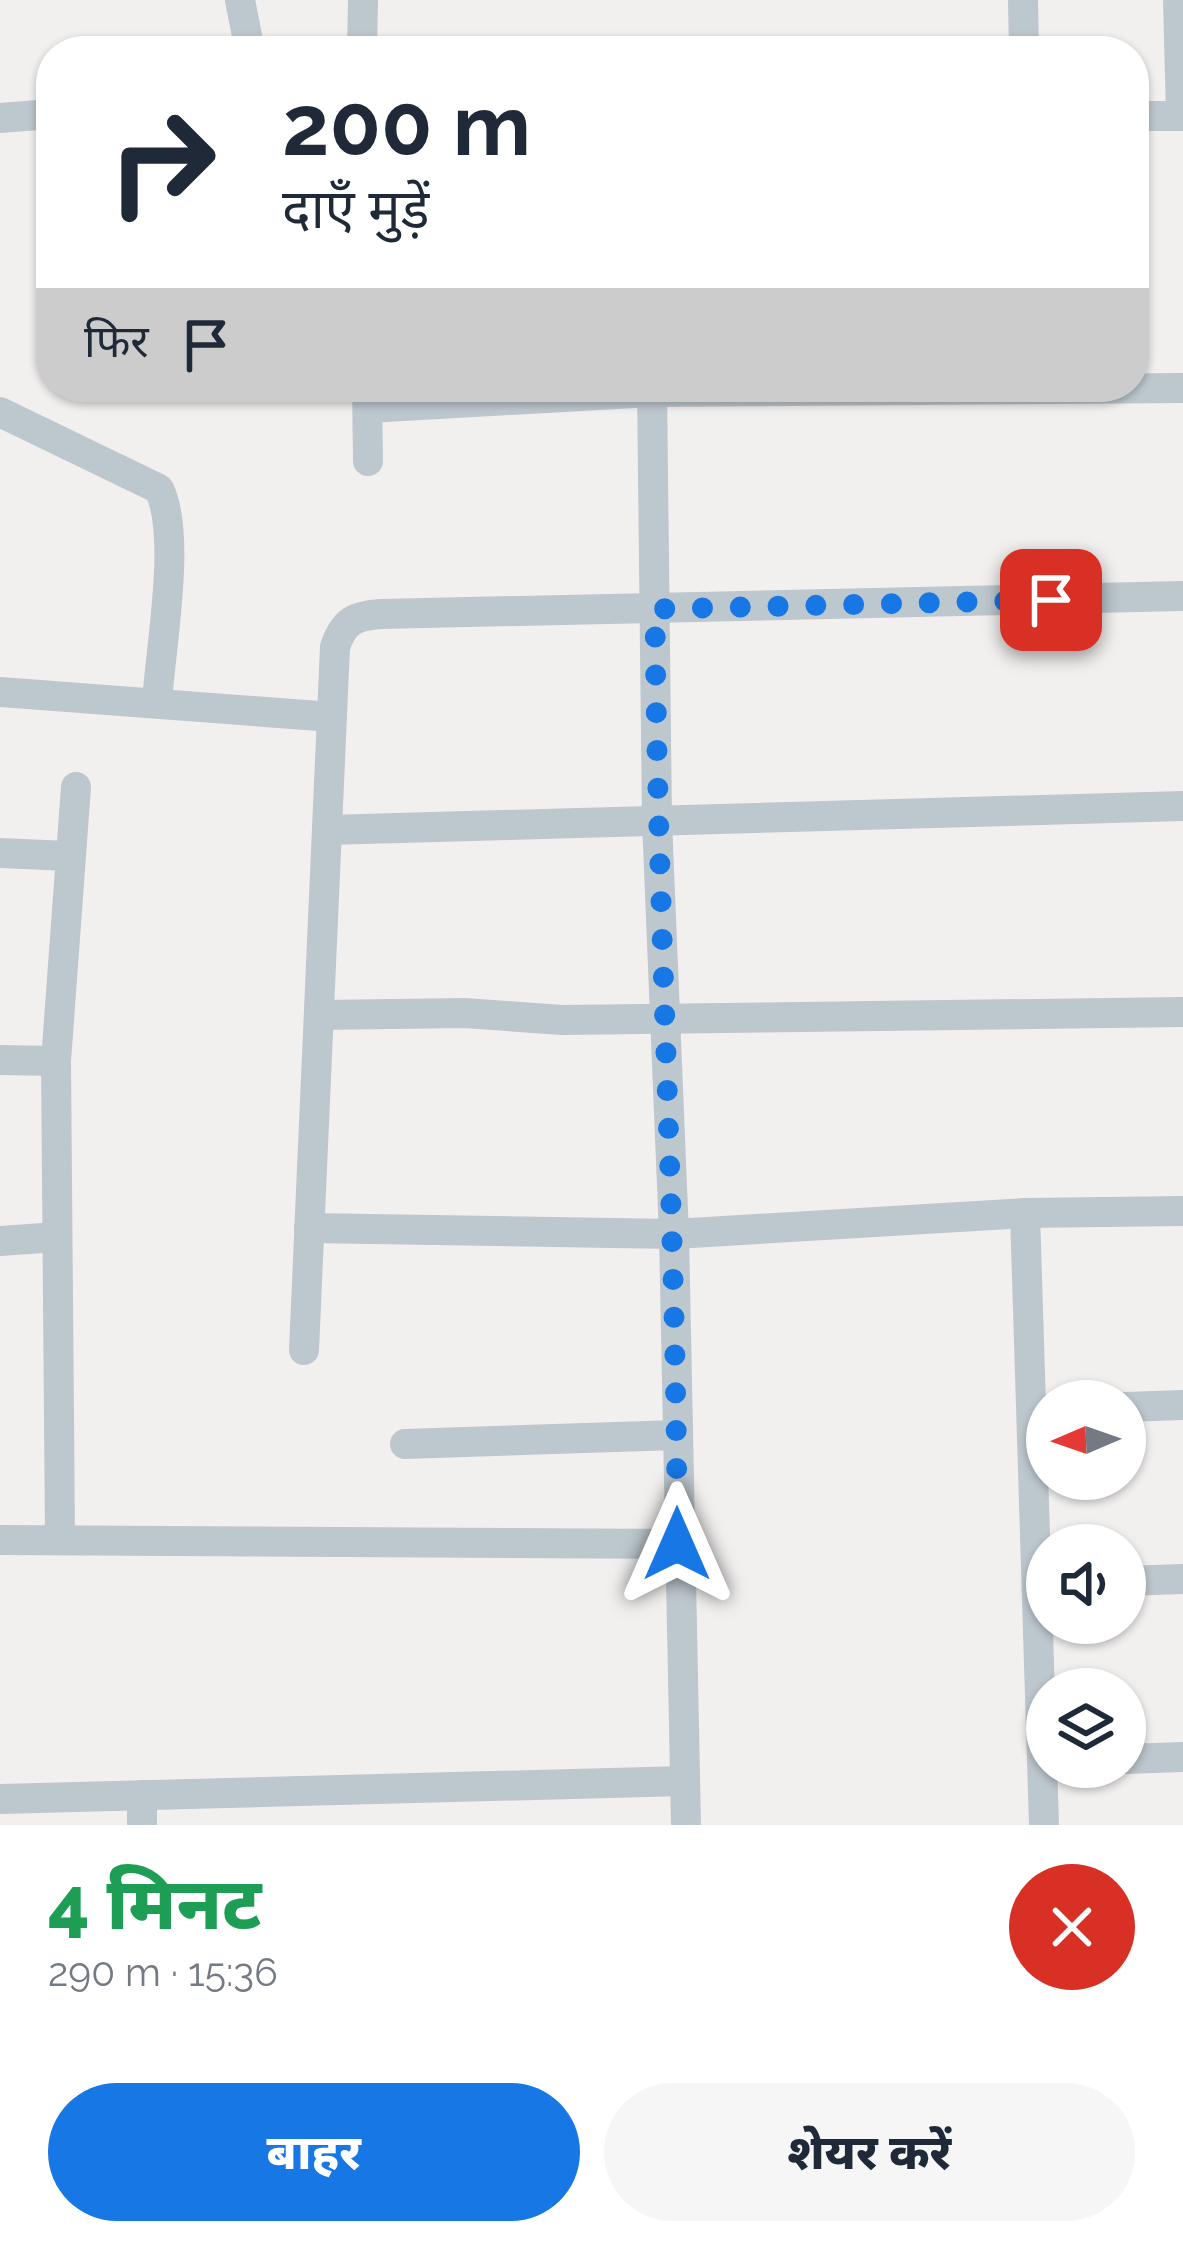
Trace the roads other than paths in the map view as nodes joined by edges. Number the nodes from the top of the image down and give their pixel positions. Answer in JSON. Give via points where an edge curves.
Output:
{"nodes":[{"id":1,"x":240,"y":0,"type":"edge"},
{"id":2,"x":363,"y":0,"type":"edge"},
{"id":3,"x":1023,"y":0,"type":"edge"},
{"id":4,"x":1178,"y":0,"type":"edge"},
{"id":5,"x":247,"y":36,"type":"edge"},
{"id":6,"x":362,"y":36,"type":"edge"},
{"id":7,"x":1024,"y":36,"type":"edge"},
{"id":8,"x":36,"y":115,"type":"edge"},
{"id":9,"x":1149,"y":116,"type":"edge"},
{"id":10,"x":1182,"y":116,"type":"edge"},
{"id":11,"x":0,"y":118,"type":"edge"},
{"id":12,"x":1149,"y":388,"type":"edge"},
{"id":13,"x":1183,"y":388,"type":"edge"},
{"id":14,"x":367,"y":402,"type":"edge"},
{"id":15,"x":652,"y":402,"type":"edge"},
{"id":16,"x":0,"y":412,"type":"edge"},
{"id":17,"x":368,"y":460,"type":"dead end"},
{"id":18,"x":1183,"y":596,"type":"edge"},
{"id":19,"x":655,"y":609,"type":"junction"},
{"id":20,"x":0,"y":692,"type":"edge"},
{"id":21,"x":157,"y":704,"type":"junction"},
{"id":22,"x":332,"y":717,"type":"junction"},
{"id":23,"x":76,"y":788,"type":"dead end"},
{"id":24,"x":1183,"y":806,"type":"edge"},
{"id":25,"x":656,"y":821,"type":"junction"},
{"id":26,"x":327,"y":830,"type":"junction"},
{"id":27,"x":0,"y":853,"type":"edge"},
{"id":28,"x":68,"y":856,"type":"junction"},
{"id":29,"x":1183,"y":1012,"type":"edge"},
{"id":30,"x":319,"y":1015,"type":"junction"},
{"id":31,"x":664,"y":1015,"type":"junction"},
{"id":32,"x":0,"y":1060,"type":"edge"},
{"id":33,"x":56,"y":1061,"type":"junction"},
{"id":34,"x":1183,"y":1211,"type":"edge"},
{"id":35,"x":1025,"y":1214,"type":"junction"},
{"id":36,"x":309,"y":1228,"type":"junction"},
{"id":37,"x":674,"y":1234,"type":"junction"},
{"id":38,"x":57,"y":1237,"type":"junction"},
{"id":39,"x":0,"y":1241,"type":"edge"},
{"id":40,"x":304,"y":1350,"type":"dead end"},
{"id":41,"x":1037,"y":1380,"type":"edge"},
{"id":42,"x":1183,"y":1405,"type":"edge"},
{"id":43,"x":1146,"y":1406,"type":"edge"},
{"id":44,"x":677,"y":1435,"type":"junction"},
{"id":45,"x":405,"y":1444,"type":"dead end"},
{"id":46,"x":60,"y":1538,"type":"junction"},
{"id":47,"x":0,"y":1540,"type":"edge"},
{"id":48,"x":677,"y":1544,"type":"junction"},
{"id":49,"x":1183,"y":1580,"type":"edge"},
{"id":50,"x":1146,"y":1581,"type":"edge"},
{"id":51,"x":1183,"y":1757,"type":"edge"},
{"id":52,"x":1146,"y":1758,"type":"edge"},
{"id":53,"x":684,"y":1781,"type":"junction"},
{"id":54,"x":1045,"y":1788,"type":"edge"},
{"id":55,"x":13,"y":1807,"type":"edge"},
{"id":56,"x":142,"y":1810,"type":"edge"},
{"id":57,"x":686,"y":1825,"type":"edge"},
{"id":58,"x":1045,"y":1825,"type":"edge"}],
"edges":[{"from":1,"to":5,"type":"street"},
{"from":2,"to":6,"type":"street"},
{"from":3,"to":7,"type":"street"},
{"from":4,"to":10,"type":"street"},
{"from":8,"to":11,"type":"street"},
{"from":9,"to":10,"type":"street"},
{"from":12,"to":13,"type":"street"},
{"from":14,"to":17,"type":"street"},
{"from":15,"to":19,"type":"street"},
{"from":16,"to":21,"type":"street","via":[[159,489],[167,546]]},
{"from":18,"to":19,"type":"street"},
{"from":19,"to":22,"type":"street","via":[[358,616],[343,626],[335,647]]},
{"from":19,"to":25,"type":"street"},
{"from":20,"to":21,"type":"street"},
{"from":21,"to":22,"type":"street"},
{"from":22,"to":26,"type":"street"},
{"from":23,"to":28,"type":"street"},
{"from":24,"to":25,"type":"street"},
{"from":25,"to":26,"type":"street"},
{"from":25,"to":31,"type":"street"},
{"from":26,"to":30,"type":"street"},
{"from":27,"to":28,"type":"street"},
{"from":28,"to":33,"type":"street"},
{"from":29,"to":31,"type":"street"},
{"from":30,"to":31,"type":"street"},
{"from":30,"to":36,"type":"street"},
{"from":31,"to":37,"type":"street"},
{"from":32,"to":33,"type":"street"},
{"from":33,"to":38,"type":"street"},
{"from":34,"to":35,"type":"street"},
{"from":35,"to":37,"type":"street"},
{"from":35,"to":41,"type":"street"},
{"from":36,"to":37,"type":"street"},
{"from":36,"to":40,"type":"street"},
{"from":37,"to":44,"type":"street"},
{"from":38,"to":39,"type":"street"},
{"from":38,"to":46,"type":"street"},
{"from":42,"to":43,"type":"street"},
{"from":44,"to":45,"type":"street"},
{"from":44,"to":48,"type":"street"},
{"from":46,"to":47,"type":"street"},
{"from":46,"to":48,"type":"street"},
{"from":48,"to":53,"type":"street"},
{"from":49,"to":50,"type":"street"},
{"from":51,"to":52,"type":"street"},
{"from":53,"to":56,"type":"street"},
{"from":53,"to":57,"type":"street"},
{"from":54,"to":58,"type":"street"},
{"from":55,"to":56,"type":"street"}]}
